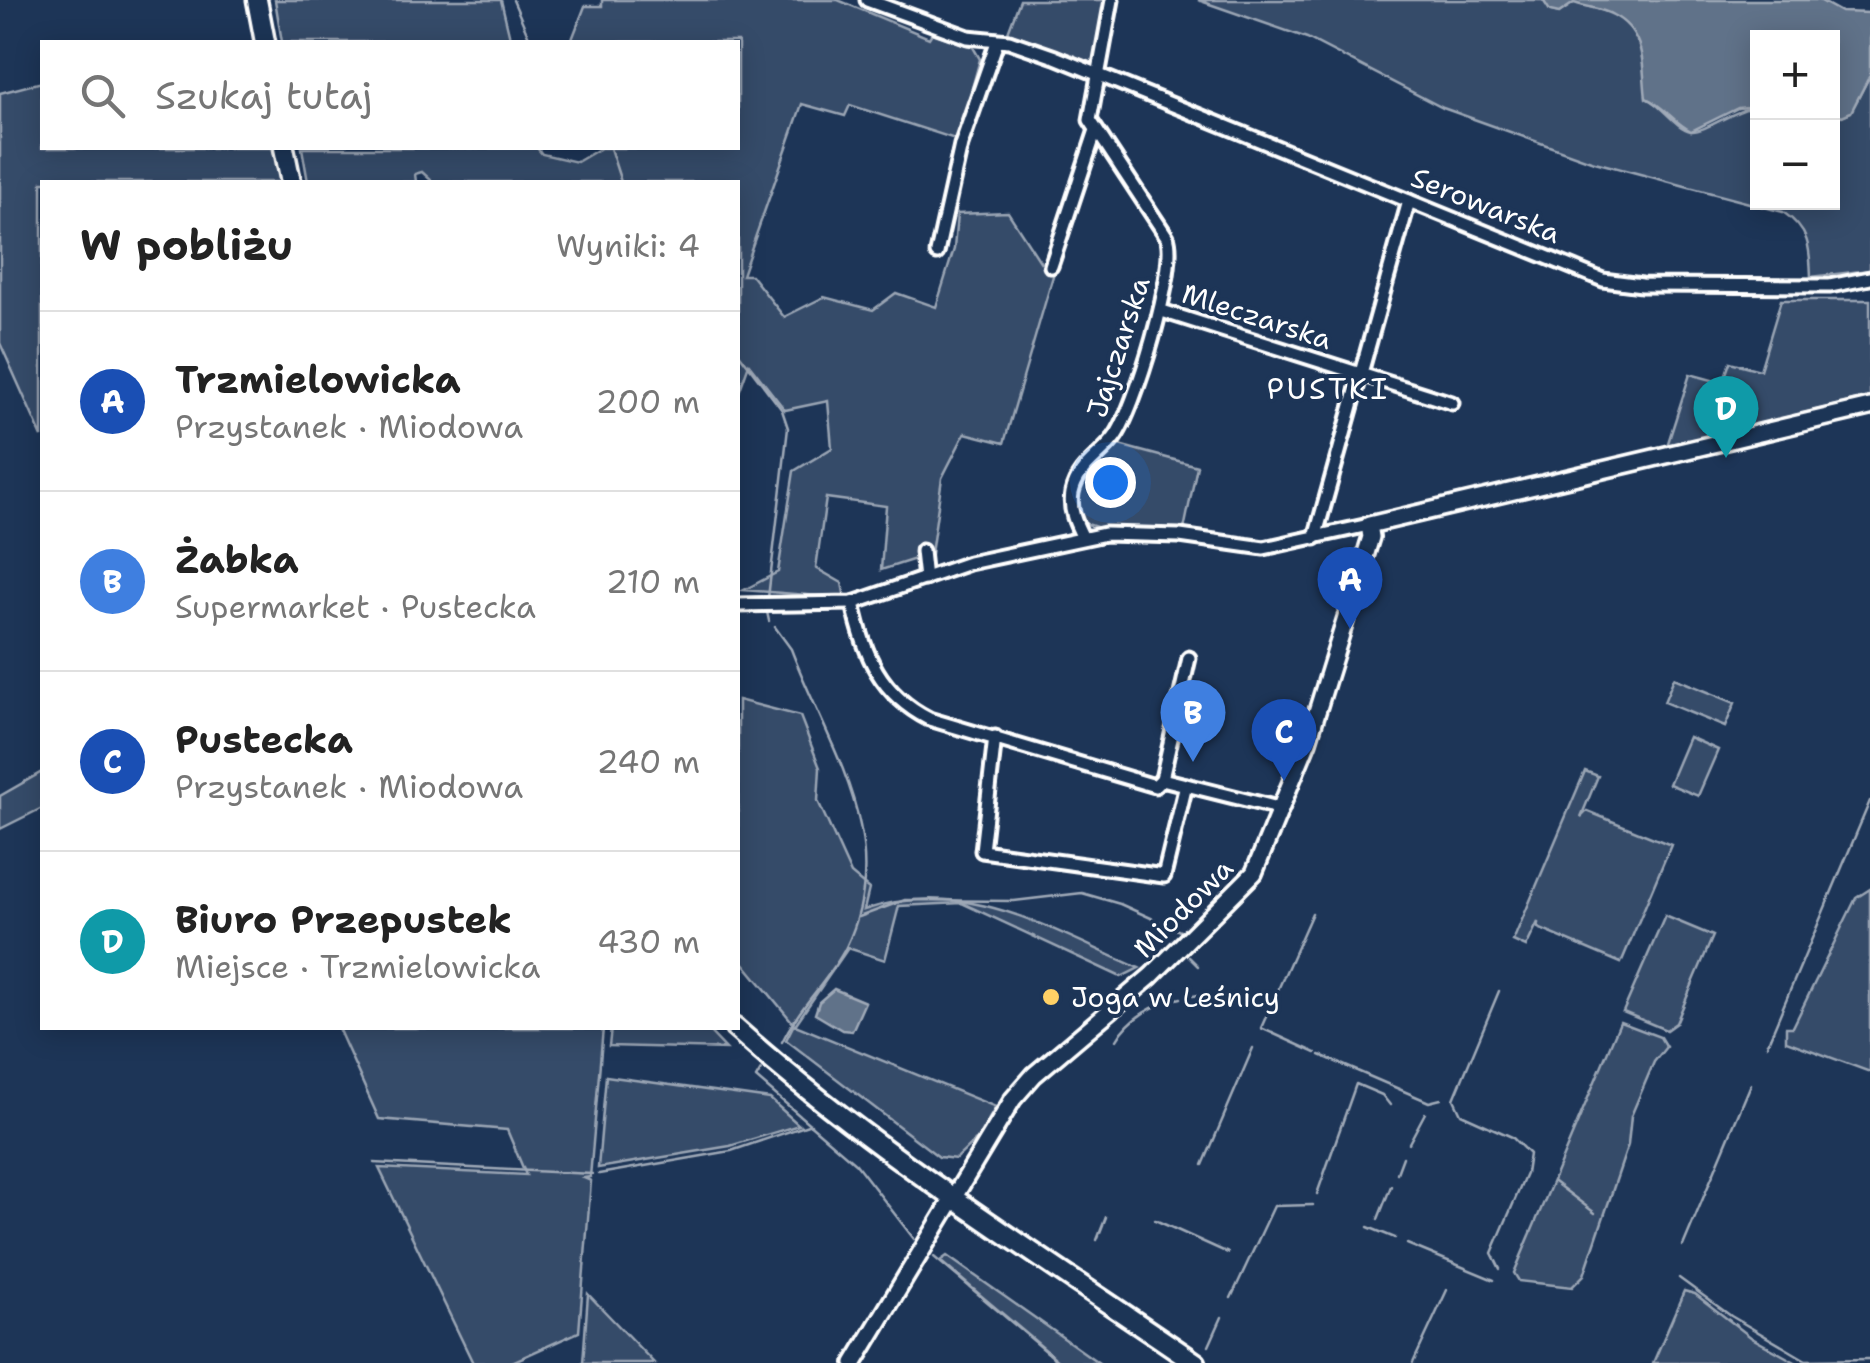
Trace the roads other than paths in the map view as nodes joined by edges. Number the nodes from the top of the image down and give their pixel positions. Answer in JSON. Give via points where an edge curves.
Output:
{"nodes":[{"id":1,"x":257,"y":0,"type":"edge"},
{"id":2,"x":868,"y":0,"type":"edge"},
{"id":3,"x":1112,"y":0,"type":"edge"},
{"id":4,"x":265,"y":40,"type":"edge"},
{"id":5,"x":997,"y":42,"type":"junction"},
{"id":6,"x":1101,"y":75,"type":"junction"},
{"id":7,"x":1095,"y":132,"type":"junction"},
{"id":8,"x":284,"y":150,"type":"edge"},
{"id":9,"x":291,"y":180,"type":"edge"},
{"id":10,"x":1409,"y":201,"type":"junction"},
{"id":11,"x":937,"y":253,"type":"dead end"},
{"id":12,"x":1051,"y":266,"type":"dead end"},
{"id":13,"x":1870,"y":278,"type":"edge"},
{"id":14,"x":1162,"y":311,"type":"junction"},
{"id":15,"x":1359,"y":376,"type":"junction"},
{"id":16,"x":1452,"y":403,"type":"dead end"},
{"id":17,"x":1870,"y":407,"type":"edge"},
{"id":18,"x":1369,"y":525,"type":"junction"},
{"id":19,"x":1083,"y":538,"type":"junction"},
{"id":20,"x":1315,"y":538,"type":"junction"},
{"id":21,"x":922,"y":551,"type":"dead end"},
{"id":22,"x":924,"y":579,"type":"junction"},
{"id":23,"x":853,"y":603,"type":"junction"},
{"id":24,"x":740,"y":604,"type":"edge"},
{"id":25,"x":1189,"y":658,"type":"dead end"},
{"id":26,"x":995,"y":737,"type":"junction"},
{"id":27,"x":1162,"y":779,"type":"junction"},
{"id":28,"x":1186,"y":785,"type":"junction"},
{"id":29,"x":1282,"y":809,"type":"junction"},
{"id":30,"x":738,"y":1030,"type":"edge"},
{"id":31,"x":956,"y":1200,"type":"junction"},
{"id":32,"x":854,"y":1363,"type":"edge"},
{"id":33,"x":1196,"y":1363,"type":"edge"}],
"edges":[{"from":1,"to":4,"type":"main road"},
{"from":2,"to":5,"type":"street","name":"Serowarska"},
{"from":3,"to":6,"type":"street"},
{"from":5,"to":6,"type":"street","name":"Serowarska"},
{"from":5,"to":11,"type":"street","via":[[962,145]]},
{"from":6,"to":7,"type":"street","via":[[1090,113]]},
{"from":6,"to":10,"type":"street","name":"Serowarska"},
{"from":7,"to":12,"type":"street"},
{"from":7,"to":14,"type":"street","name":"Jajczarska","via":[[1171,247]]},
{"from":8,"to":9,"type":"main road"},
{"from":10,"to":13,"type":"street","name":"Serowarska","via":[[1614,282],[1830,286]]},
{"from":10,"to":15,"type":"street"},
{"from":14,"to":15,"type":"street","name":"Mleczarska"},
{"from":14,"to":19,"type":"street","name":"Jajczarska","via":[[1118,432],[1073,490],[1071,506]]},
{"from":15,"to":16,"type":"street","name":"Mleczarska"},
{"from":15,"to":20,"type":"street"},
{"from":17,"to":18,"type":"street"},
{"from":18,"to":20,"type":"street"},
{"from":18,"to":29,"type":"street","name":"Miodowa","via":[[1372,537],[1338,650]]},
{"from":19,"to":20,"type":"street","via":[[1141,533],[1264,548]]},
{"from":19,"to":22,"type":"street"},
{"from":21,"to":22,"type":"street"},
{"from":22,"to":23,"type":"street"},
{"from":23,"to":24,"type":"street"},
{"from":23,"to":26,"type":"street","via":[[870,664],[906,707]]},
{"from":25,"to":27,"type":"street"},
{"from":26,"to":27,"type":"street","via":[[1155,786]]},
{"from":26,"to":28,"type":"street","via":[[982,851],[1164,876]]},
{"from":27,"to":28,"type":"street"},
{"from":28,"to":29,"type":"street"},
{"from":29,"to":31,"type":"street","name":"Miodowa","via":[[1254,872],[1146,981],[1020,1091]]},
{"from":30,"to":31,"type":"main road","via":[[834,1113]]},
{"from":31,"to":32,"type":"street","name":"Miodowa"},
{"from":31,"to":33,"type":"main road"}]}
